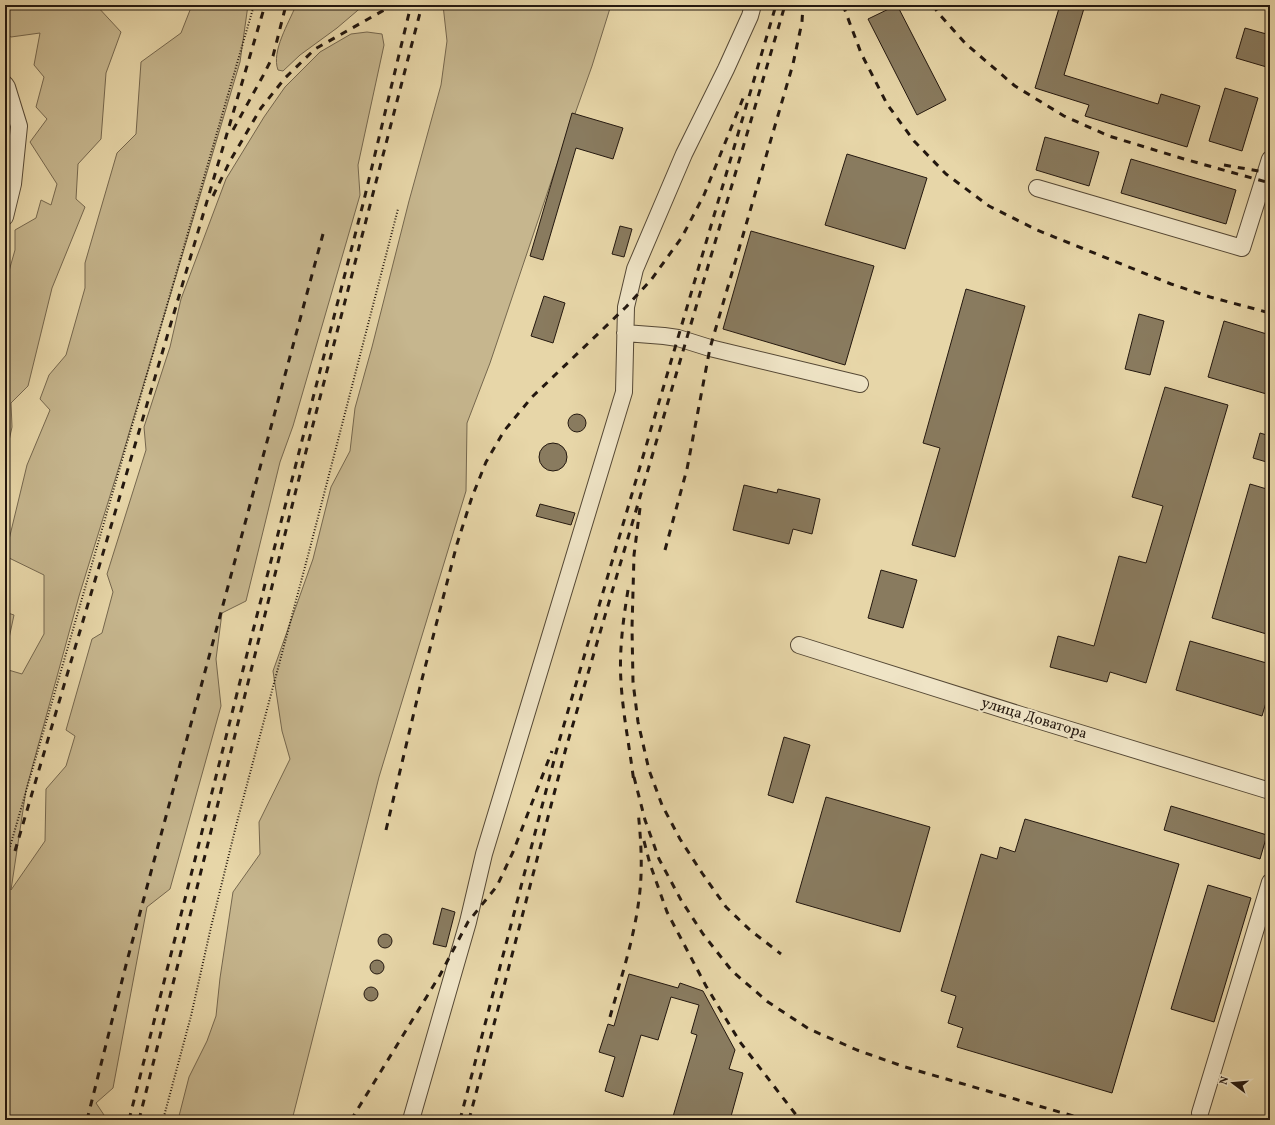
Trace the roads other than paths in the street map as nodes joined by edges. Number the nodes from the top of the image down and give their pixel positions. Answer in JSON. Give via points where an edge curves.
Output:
{"nodes":[{"id":1,"x":752,"y":5,"type":"edge"},
{"id":2,"x":5,"y":84,"type":"edge"},
{"id":3,"x":1270,"y":159,"type":"edge"},
{"id":4,"x":1037,"y":188,"type":"dead end"},
{"id":5,"x":5,"y":217,"type":"edge"},
{"id":6,"x":625,"y":333,"type":"junction"},
{"id":7,"x":860,"y":384,"type":"dead end"},
{"id":8,"x":799,"y":645,"type":"dead end"},
{"id":9,"x":1270,"y":791,"type":"edge"},
{"id":10,"x":1270,"y":882,"type":"edge"},
{"id":11,"x":1200,"y":1113,"type":"dead end"},
{"id":12,"x":411,"y":1120,"type":"edge"}],
"edges":[{"from":1,"to":6,"type":"street","via":[[750,16],[684,154],[635,269],[626,307]]},
{"from":2,"to":5,"type":"street","via":[[19,126],[13,184]]},
{"from":3,"to":4,"type":"street","via":[[1242,248]]},
{"from":6,"to":7,"type":"street","via":[[678,338]]},
{"from":6,"to":12,"type":"street","via":[[624,392],[484,854],[468,922]]},
{"from":8,"to":9,"type":"street","name":"улица Доватора"},
{"from":10,"to":11,"type":"street"}]}
